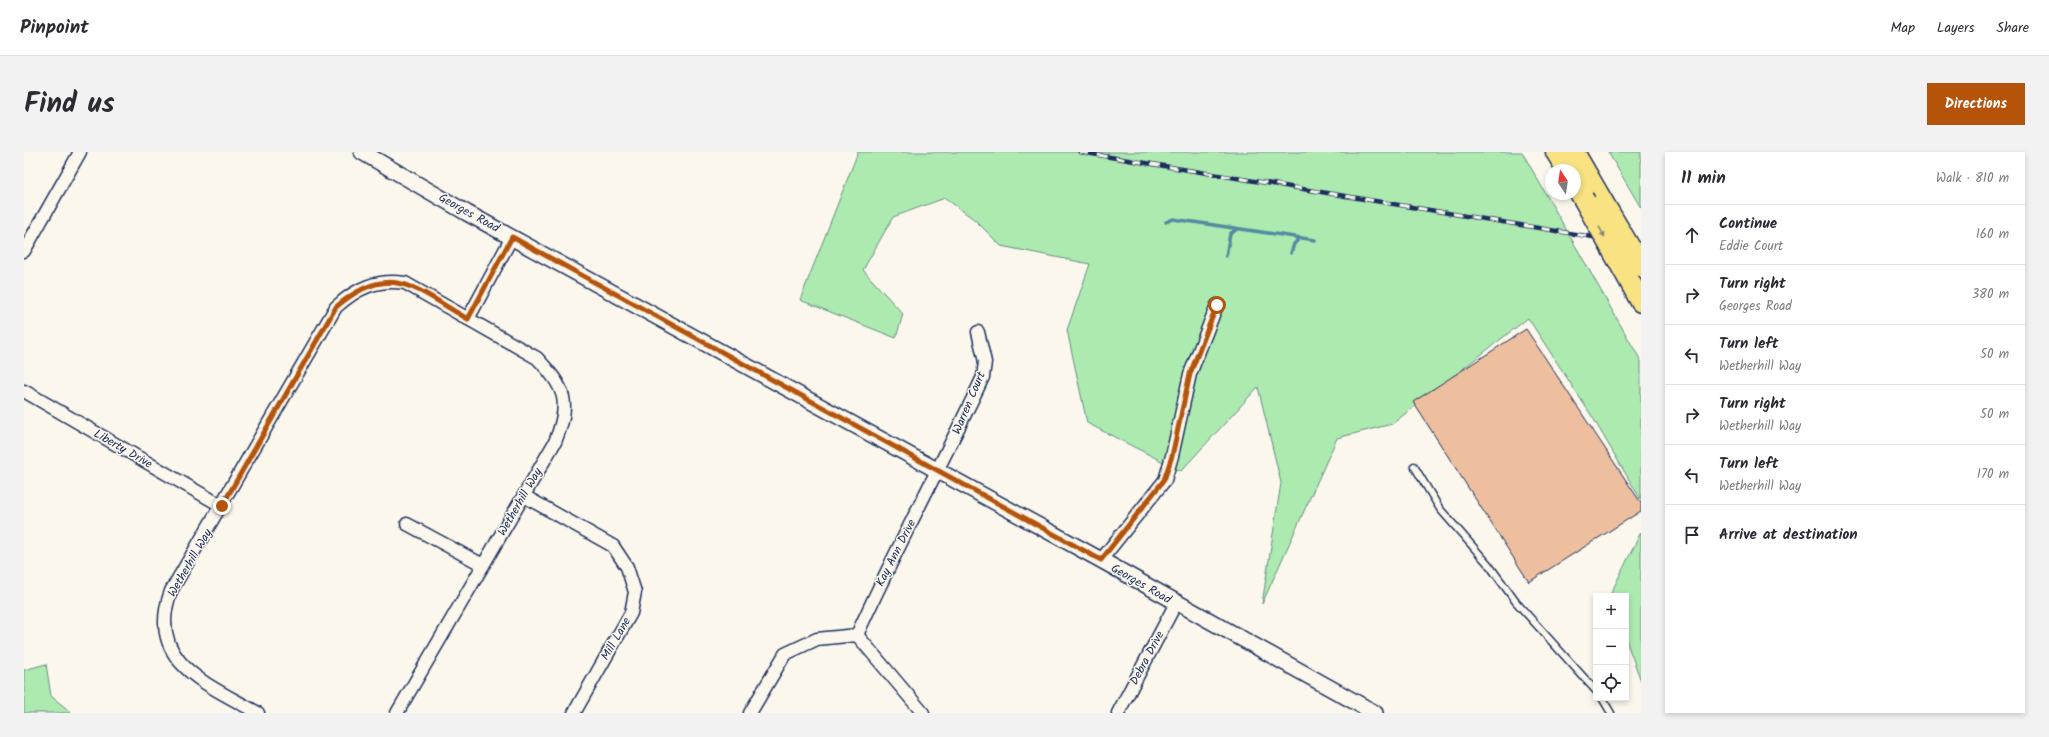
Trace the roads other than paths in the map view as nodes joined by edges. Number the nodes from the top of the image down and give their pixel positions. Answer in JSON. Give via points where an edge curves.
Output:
{"nodes":[{"id":1,"x":80,"y":152,"type":"edge"},
{"id":2,"x":362,"y":152,"type":"edge"},
{"id":3,"x":1556,"y":152,"type":"edge"},
{"id":4,"x":1574,"y":152,"type":"edge"},
{"id":5,"x":1563,"y":164,"type":"edge"},
{"id":6,"x":1581,"y":194,"type":"edge"},
{"id":7,"x":512,"y":237,"type":"junction"},
{"id":8,"x":24,"y":251,"type":"edge"},
{"id":9,"x":1632,"y":269,"type":"edge"},
{"id":10,"x":1641,"y":302,"type":"edge"},
{"id":11,"x":1217,"y":305,"type":"dead end"},
{"id":12,"x":468,"y":319,"type":"junction"},
{"id":13,"x":978,"y":332,"type":"dead end"},
{"id":14,"x":24,"y":391,"type":"edge"},
{"id":15,"x":1414,"y":466,"type":"dead end"},
{"id":16,"x":938,"y":472,"type":"junction"},
{"id":17,"x":524,"y":496,"type":"junction"},
{"id":18,"x":222,"y":506,"type":"junction"},
{"id":19,"x":407,"y":524,"type":"dead end"},
{"id":20,"x":1101,"y":560,"type":"junction"},
{"id":21,"x":483,"y":565,"type":"junction"},
{"id":22,"x":1176,"y":603,"type":"junction"},
{"id":23,"x":857,"y":635,"type":"junction"},
{"id":24,"x":1593,"y":688,"type":"edge"},
{"id":25,"x":1604,"y":701,"type":"edge"},
{"id":26,"x":258,"y":713,"type":"edge"},
{"id":27,"x":397,"y":713,"type":"edge"},
{"id":28,"x":574,"y":713,"type":"edge"},
{"id":29,"x":750,"y":713,"type":"edge"},
{"id":30,"x":923,"y":713,"type":"edge"},
{"id":31,"x":1118,"y":713,"type":"edge"},
{"id":32,"x":1375,"y":713,"type":"edge"},
{"id":33,"x":1611,"y":713,"type":"edge"}],
"edges":[{"from":1,"to":8,"type":"street"},
{"from":2,"to":7,"type":"street","name":"Georges Road"},
{"from":3,"to":5,"type":"highway"},
{"from":4,"to":9,"type":"highway","bridge":true,"via":[[1603,202]]},
{"from":6,"to":9,"type":"highway","one_way":true,"bridge":true},
{"from":7,"to":12,"type":"street"},
{"from":7,"to":16,"type":"street","name":"Georges Road"},
{"from":9,"to":10,"type":"highway"},
{"from":11,"to":20,"type":"street","via":[[1190,374],[1172,456],[1164,480]]},
{"from":12,"to":17,"type":"street","name":"Wetherhill Way","via":[[537,358],[552,374],[561,390],[565,404],[564,420],[555,442]]},
{"from":12,"to":18,"type":"street","name":"Wetherhill Way","via":[[405,283],[390,281],[351,294],[336,307]]},
{"from":13,"to":16,"type":"street","name":"Warren Court","via":[[985,362],[983,377]]},
{"from":14,"to":18,"type":"street","name":"Liberty Drive"},
{"from":15,"to":24,"type":"lane","via":[[1440,509],[1489,565],[1516,602]]},
{"from":16,"to":20,"type":"street","name":"Georges Road"},
{"from":16,"to":23,"type":"street","name":"Kay Ann Drive","via":[[886,571]]},
{"from":17,"to":21,"type":"street","name":"Wetherhill Way"},
{"from":17,"to":28,"type":"street","name":"Mill Lane","via":[[613,546],[627,567],[635,592],[631,613]]},
{"from":18,"to":26,"type":"street","name":"Wetherhill Way","via":[[171,591],[165,608],[167,641],[176,658],[191,675]]},
{"from":19,"to":21,"type":"street"},
{"from":20,"to":22,"type":"street","name":"Georges Road"},
{"from":21,"to":27,"type":"street","name":"Wetherhill Way"},
{"from":22,"to":31,"type":"street","name":"Debra Drive"},
{"from":22,"to":32,"type":"street","name":"Georges Road"},
{"from":23,"to":29,"type":"street","via":[[817,639],[785,654]]},
{"from":23,"to":30,"type":"street"},
{"from":25,"to":33,"type":"lane"}]}
